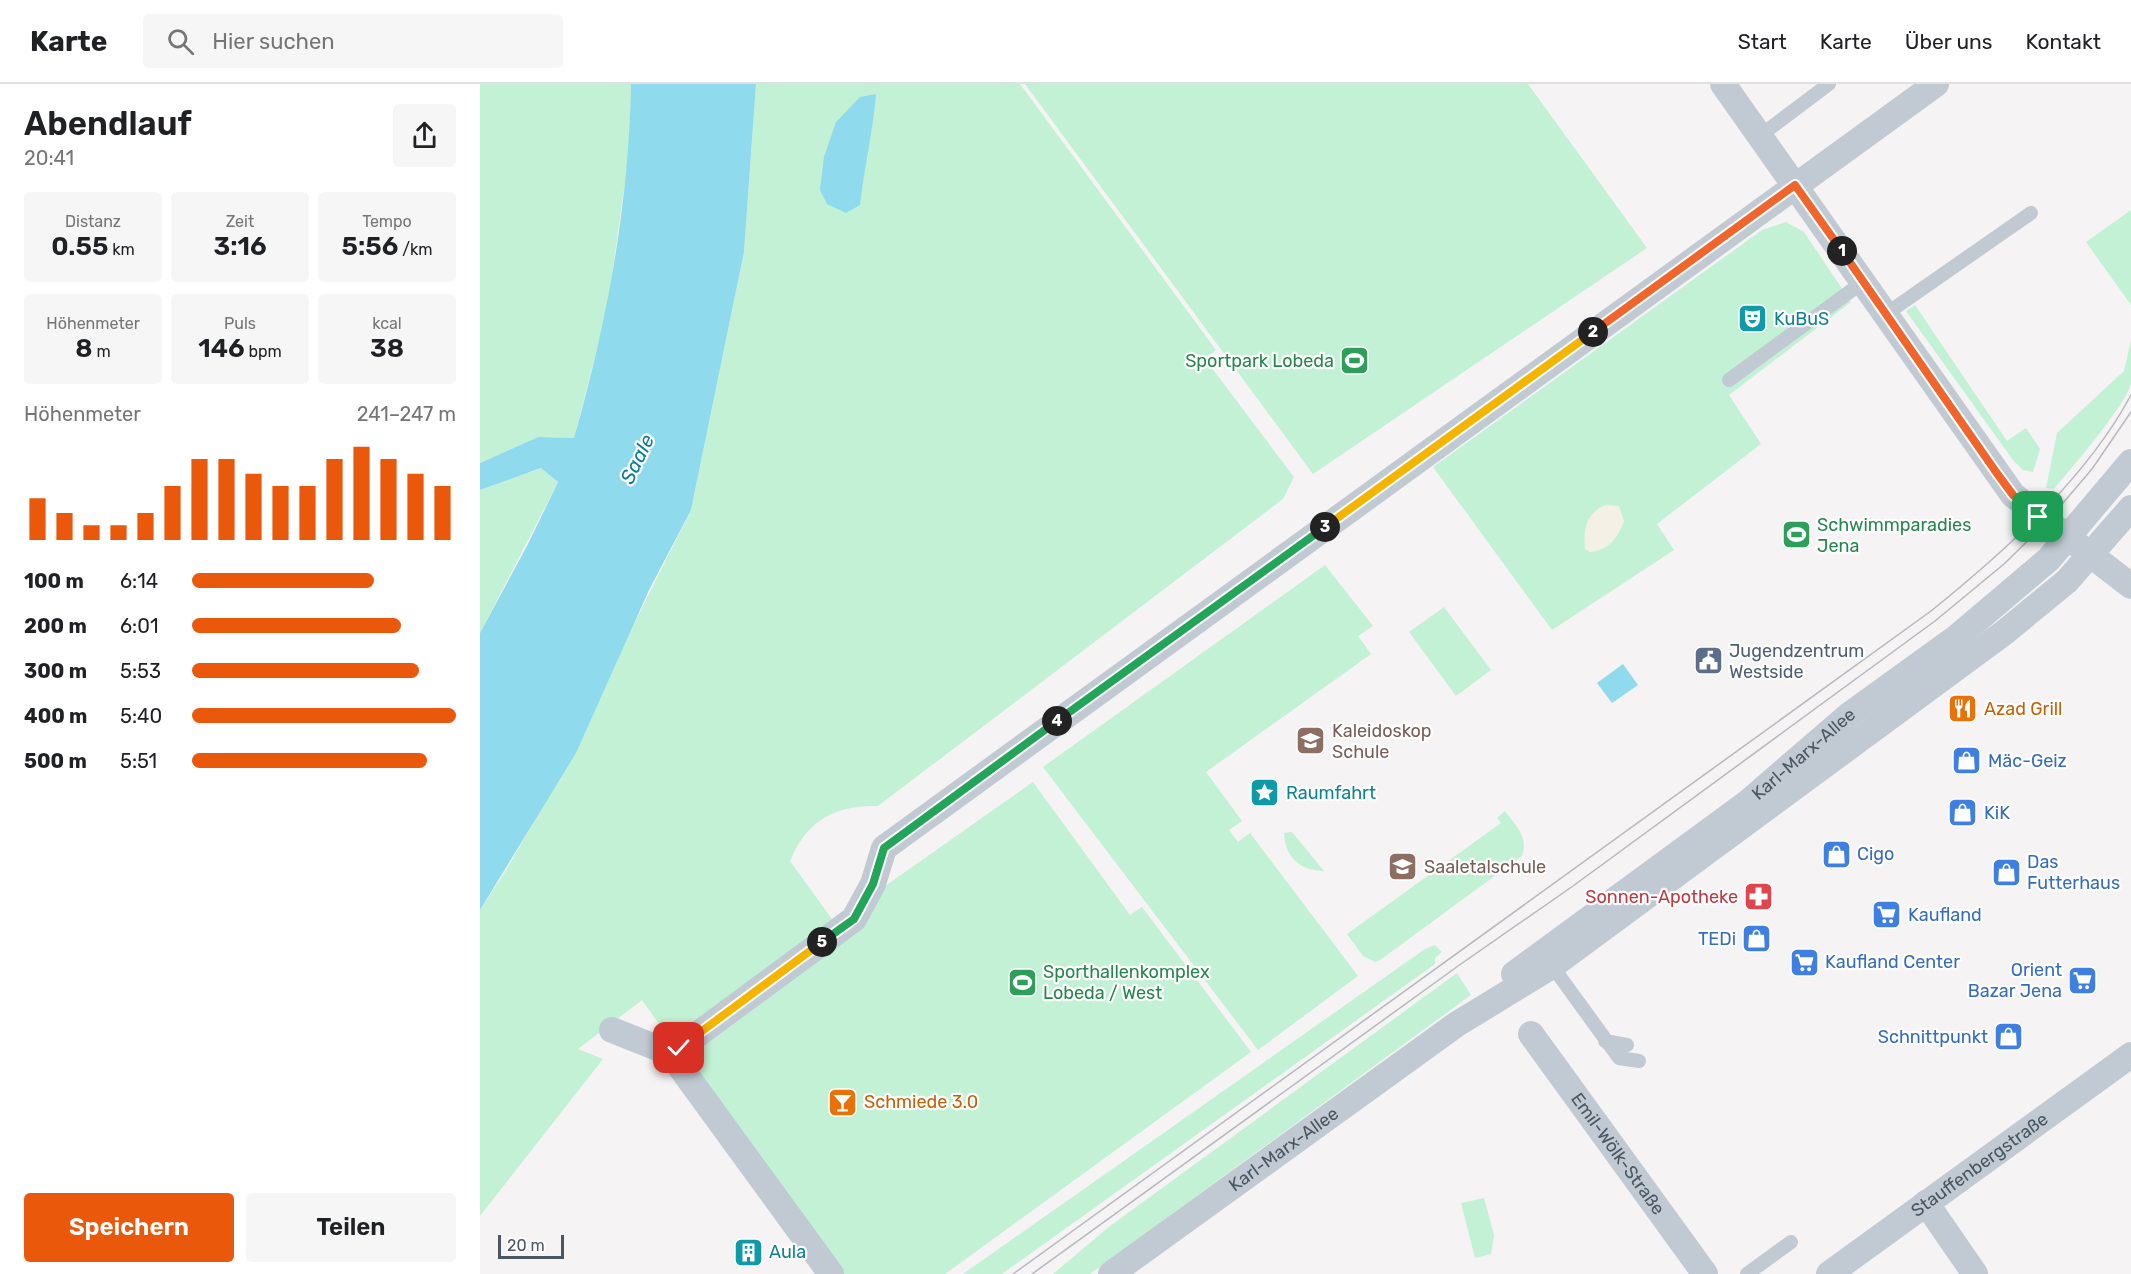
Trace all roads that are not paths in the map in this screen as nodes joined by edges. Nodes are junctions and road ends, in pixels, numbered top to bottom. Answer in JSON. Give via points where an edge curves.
{"nodes":[{"id":1,"x":1723,"y":84,"type":"edge"},
{"id":2,"x":1829,"y":84,"type":"edge"},
{"id":3,"x":1936,"y":84,"type":"edge"},
{"id":4,"x":1769,"y":129,"type":"dead end"},
{"id":5,"x":1795,"y":185,"type":"junction"},
{"id":6,"x":2031,"y":213,"type":"dead end"},
{"id":7,"x":1863,"y":282,"type":"junction"},
{"id":8,"x":1886,"y":314,"type":"junction"},
{"id":9,"x":1729,"y":380,"type":"dead end"},
{"id":10,"x":2131,"y":462,"type":"edge"},
{"id":11,"x":2131,"y":508,"type":"edge"},
{"id":12,"x":2068,"y":538,"type":"junction"},
{"id":13,"x":2091,"y":555,"type":"junction"},
{"id":14,"x":2131,"y":586,"type":"edge"},
{"id":15,"x":1547,"y":958,"type":"junction"},
{"id":16,"x":612,"y":1030,"type":"dead end"},
{"id":17,"x":1531,"y":1034,"type":"dead end"},
{"id":18,"x":1605,"y":1041,"type":"junction"},
{"id":19,"x":1627,"y":1045,"type":"dead end"},
{"id":20,"x":674,"y":1050,"type":"junction"},
{"id":21,"x":2131,"y":1055,"type":"edge"},
{"id":22,"x":1639,"y":1061,"type":"dead end"},
{"id":23,"x":1926,"y":1203,"type":"junction"},
{"id":24,"x":1791,"y":1242,"type":"dead end"},
{"id":25,"x":831,"y":1274,"type":"edge"},
{"id":26,"x":1111,"y":1274,"type":"edge"},
{"id":27,"x":1705,"y":1274,"type":"edge"},
{"id":28,"x":1747,"y":1274,"type":"edge"},
{"id":29,"x":1829,"y":1274,"type":"edge"},
{"id":30,"x":1975,"y":1274,"type":"edge"}],
"edges":[{"from":1,"to":5,"type":"street"},
{"from":2,"to":4,"type":"lane"},
{"from":3,"to":5,"type":"street"},
{"from":5,"to":7,"type":"street"},
{"from":5,"to":20,"type":"street","via":[[884,848],[873,884],[854,919]]},
{"from":6,"to":8,"type":"lane"},
{"from":7,"to":8,"type":"street"},
{"from":7,"to":9,"type":"lane"},
{"from":8,"to":12,"type":"street","via":[[2013,495]]},
{"from":10,"to":12,"type":"street","name":"Karl-Marx-Allee"},
{"from":11,"to":13,"type":"street","name":"Karl-Marx-Allee"},
{"from":12,"to":13,"type":"street"},
{"from":12,"to":15,"type":"street","name":"Karl-Marx-Allee","via":[[2021,584],[1957,637],[1850,715],[1747,803]]},
{"from":13,"to":14,"type":"street"},
{"from":13,"to":15,"type":"street","name":"Karl-Marx-Allee","via":[[2031,613]]},
{"from":15,"to":18,"type":"lane"},
{"from":15,"to":26,"type":"street","name":"Karl-Marx-Allee"},
{"from":16,"to":20,"type":"street"},
{"from":17,"to":27,"type":"street","name":"Emil-Wölk-Straße"},
{"from":18,"to":19,"type":"lane"},
{"from":18,"to":22,"type":"lane","via":[[1619,1058]]},
{"from":20,"to":25,"type":"street"},
{"from":21,"to":23,"type":"street","name":"Stauffenbergstraße"},
{"from":23,"to":29,"type":"street","name":"Stauffenbergstraße"},
{"from":23,"to":30,"type":"street"},
{"from":24,"to":28,"type":"lane"}]}
